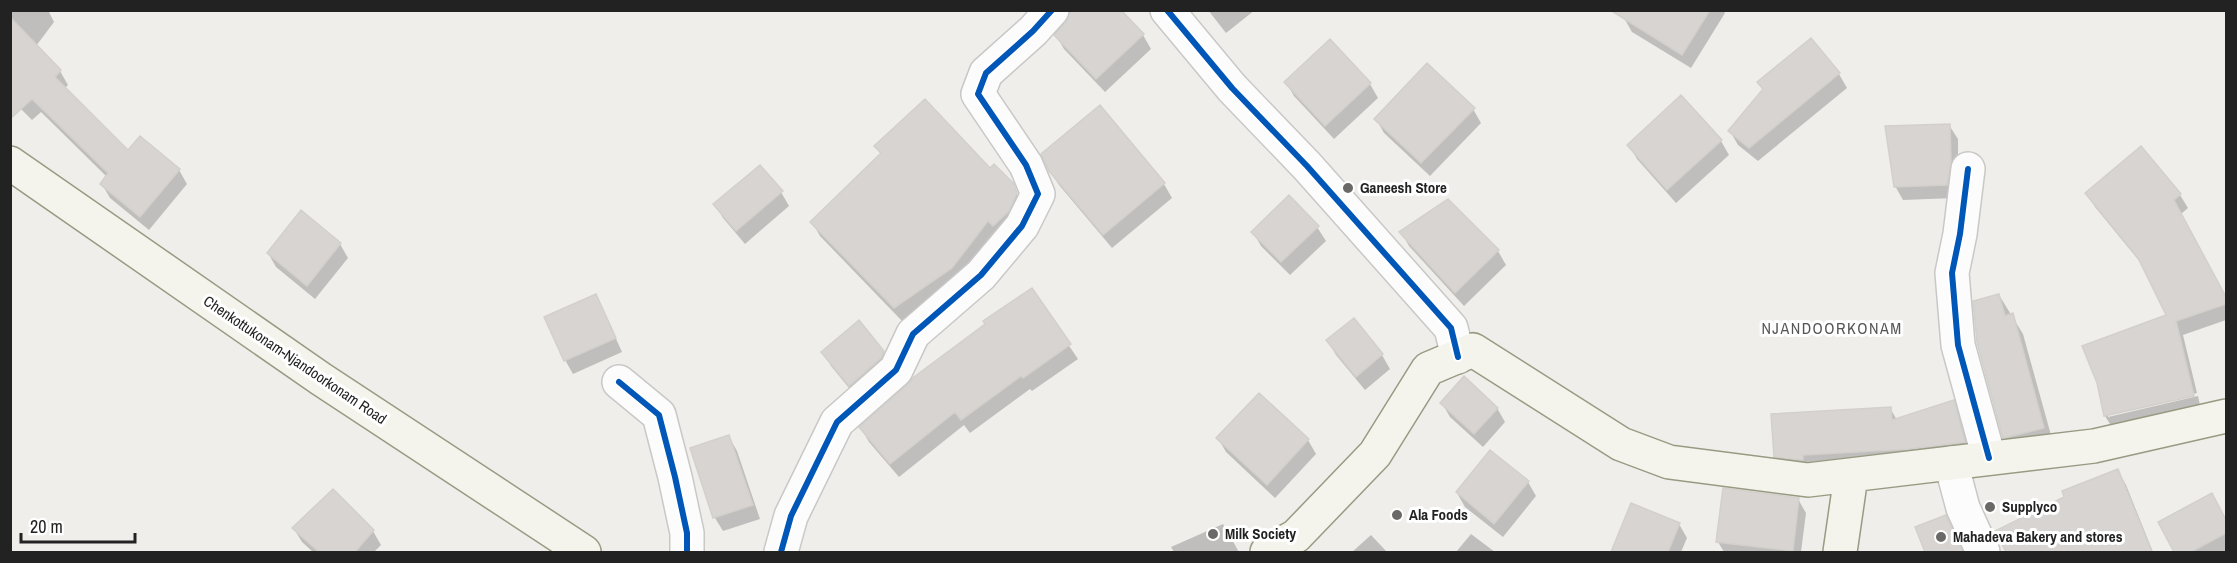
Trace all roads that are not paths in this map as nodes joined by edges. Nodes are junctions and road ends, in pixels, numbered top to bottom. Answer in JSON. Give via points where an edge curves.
{"nodes":[{"id":1,"x":1052,"y":10,"type":"edge"},
{"id":2,"x":1167,"y":10,"type":"edge"},
{"id":3,"x":10,"y":163,"type":"edge"},
{"id":4,"x":1968,"y":169,"type":"dead end"},
{"id":5,"x":1458,"y":357,"type":"junction"},
{"id":6,"x":619,"y":382,"type":"dead end"},
{"id":7,"x":2226,"y":416,"type":"edge"},
{"id":8,"x":1989,"y":458,"type":"junction"},
{"id":9,"x":1951,"y":463,"type":"junction"},
{"id":10,"x":1851,"y":476,"type":"junction"},
{"id":11,"x":584,"y":552,"type":"edge"},
{"id":12,"x":687,"y":552,"type":"edge"},
{"id":13,"x":781,"y":552,"type":"edge"},
{"id":14,"x":1267,"y":552,"type":"edge"},
{"id":15,"x":1840,"y":552,"type":"edge"},
{"id":16,"x":1983,"y":552,"type":"edge"}],
"edges":[{"from":1,"to":13,"type":"street","via":[[986,74],[978,94],[1026,165],[1038,194],[1022,226],[981,275],[913,334],[897,370],[837,422],[790,516]]},
{"from":2,"to":5,"type":"street","via":[[1232,88],[1451,328]]},
{"from":3,"to":11,"type":"main road","name":"Chenkottukonam-Njandoorkonam Road","via":[[321,379]]},
{"from":4,"to":8,"type":"street","via":[[1952,273],[1958,345]]},
{"from":5,"to":10,"type":"main road","via":[[1473,350],[1622,444],[1669,462],[1808,480]]},
{"from":5,"to":14,"type":"main road","via":[[1428,369],[1375,454],[1296,536]]},
{"from":6,"to":12,"type":"street","via":[[659,415],[687,533]]},
{"from":7,"to":8,"type":"main road","via":[[2094,446]]},
{"from":8,"to":9,"type":"main road"},
{"from":9,"to":10,"type":"main road"},
{"from":9,"to":16,"type":"street","via":[[1963,508]]},
{"from":10,"to":15,"type":"main road"}]}
